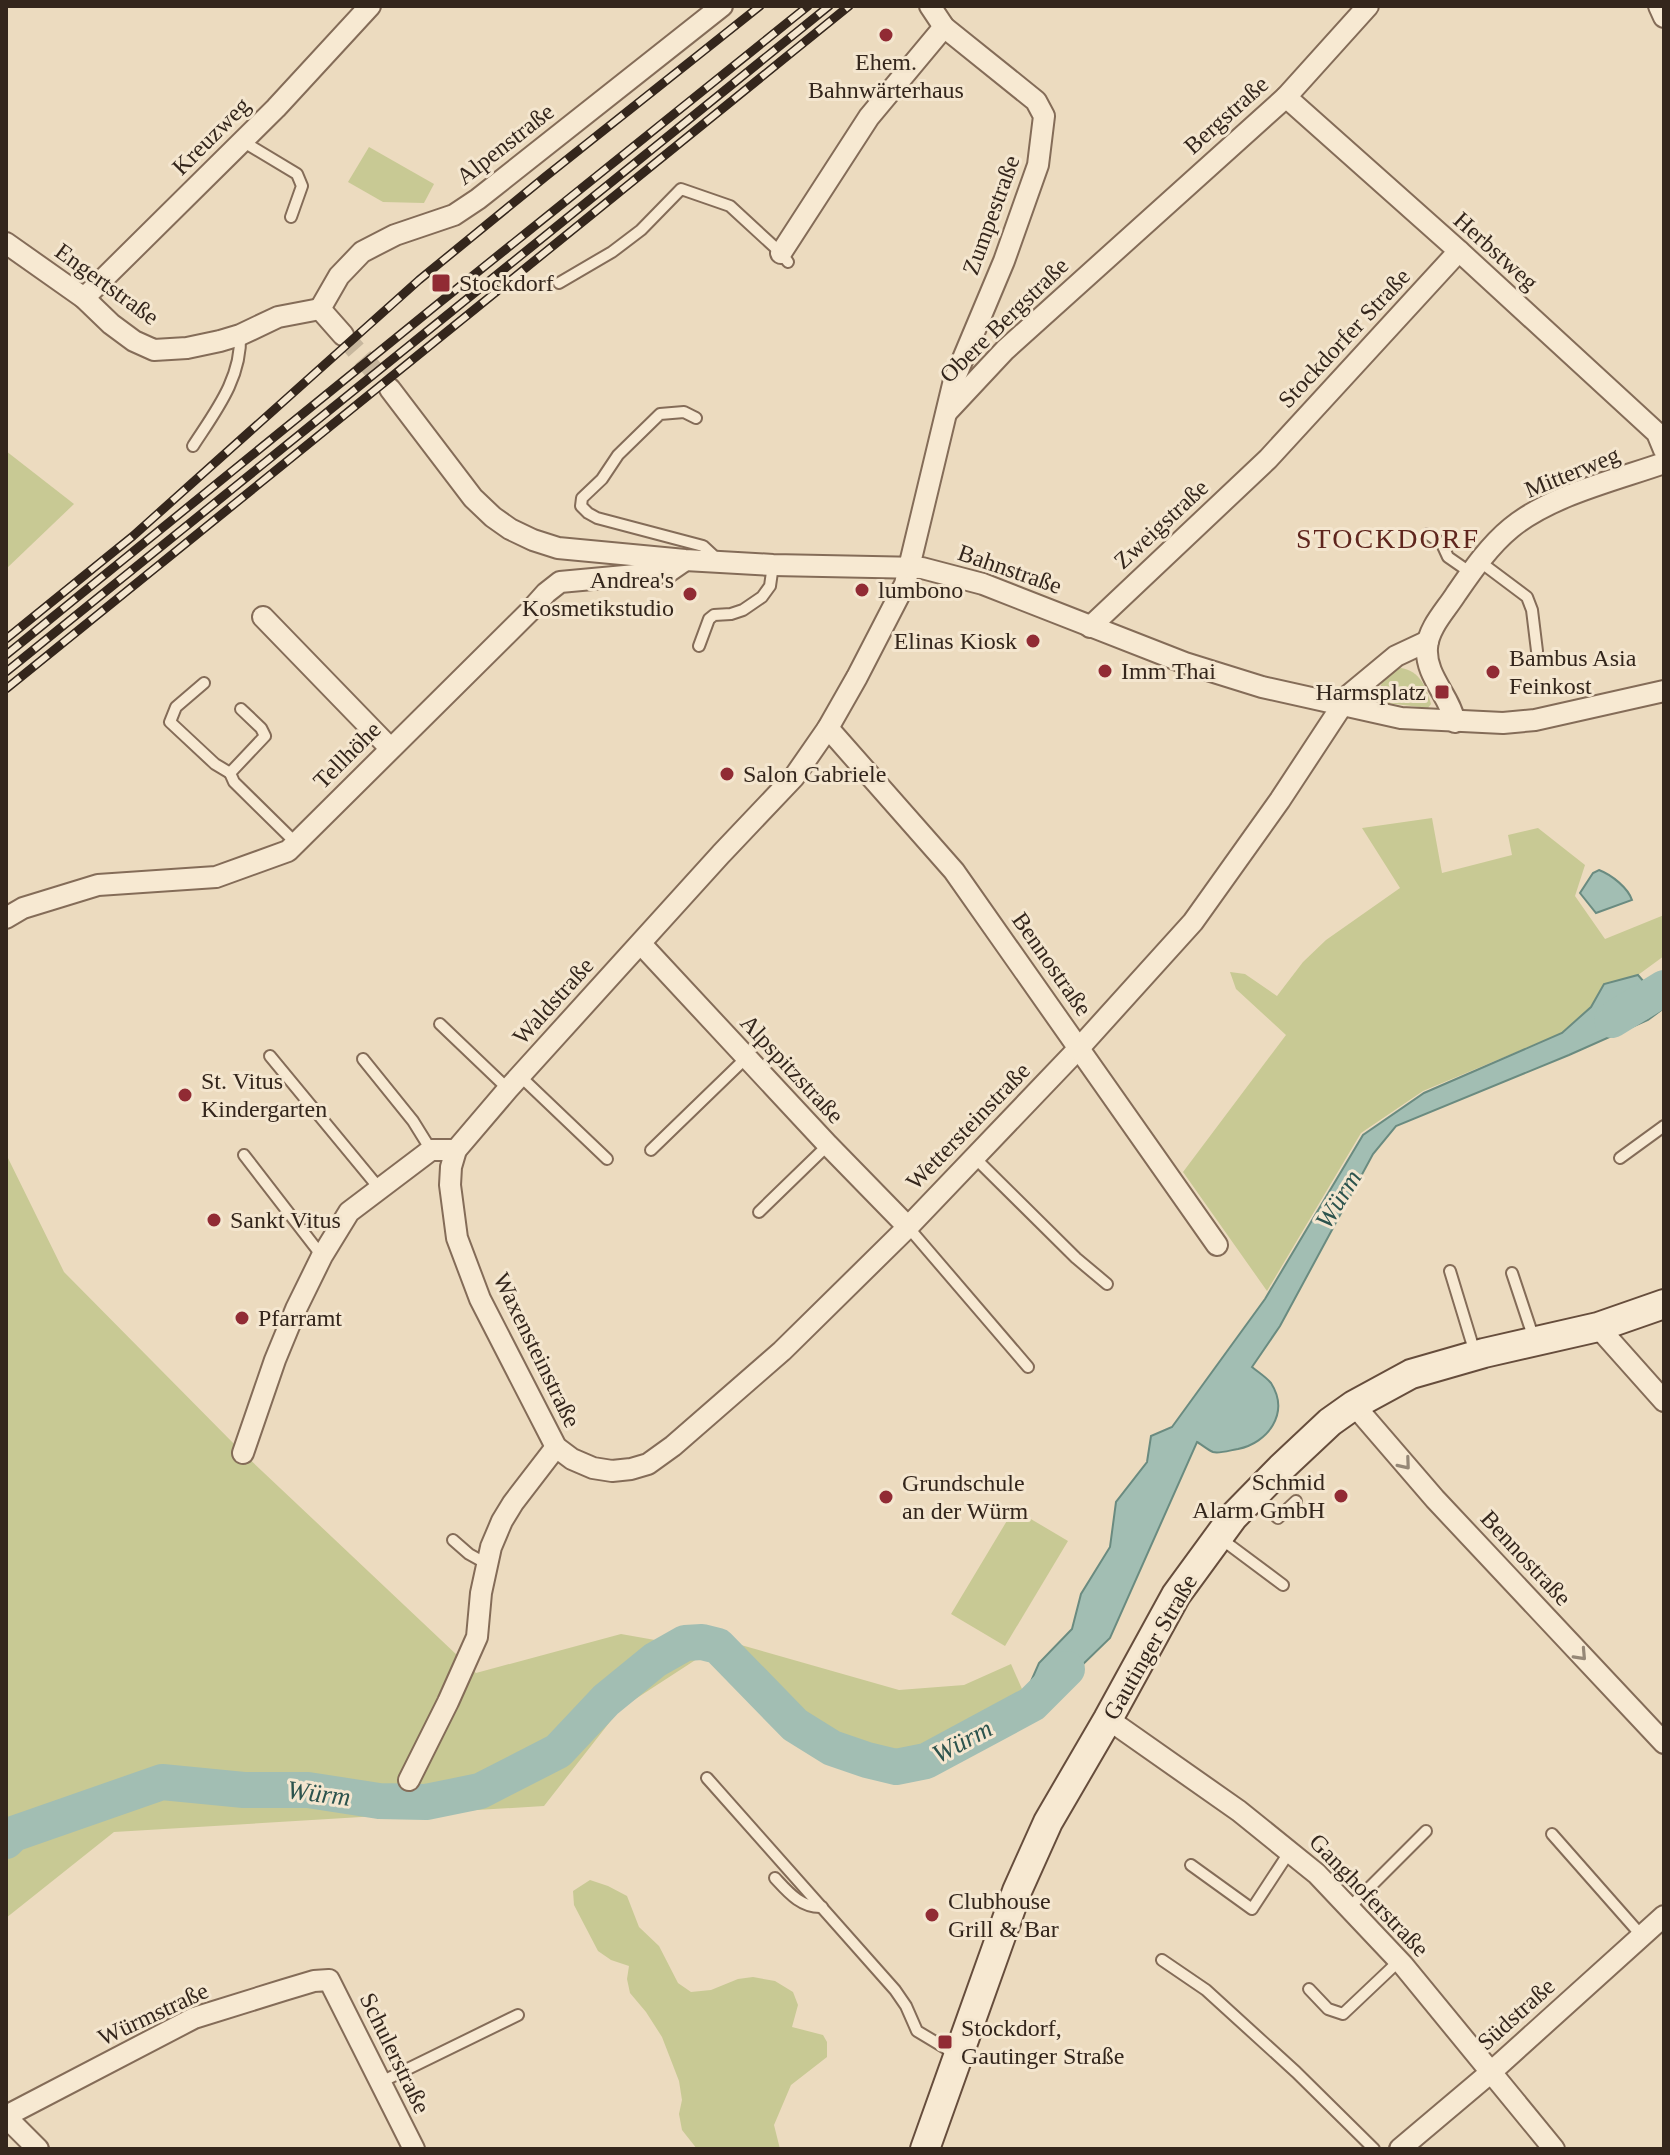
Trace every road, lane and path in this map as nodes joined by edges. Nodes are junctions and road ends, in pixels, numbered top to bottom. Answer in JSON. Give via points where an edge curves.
{"nodes":[{"id":1,"x":370,"y":6,"type":"edge"},
{"id":2,"x":722,"y":6,"type":"edge"},
{"id":3,"x":930,"y":6,"type":"edge"},
{"id":4,"x":1368,"y":6,"type":"edge"},
{"id":5,"x":1659,"y":6,"type":"edge"},
{"id":6,"x":1664,"y":17,"type":"edge"},
{"id":7,"x":944,"y":27,"type":"junction"},
{"id":8,"x":1286,"y":97,"type":"junction"},
{"id":9,"x":242,"y":141,"type":"junction"},
{"id":10,"x":291,"y":217,"type":"dead end"},
{"id":11,"x":6,"y":243,"type":"edge"},
{"id":12,"x":1459,"y":251,"type":"junction"},
{"id":13,"x":1110,"y":254,"type":"joint"},
{"id":14,"x":785,"y":258,"type":"joint"},
{"id":15,"x":559,"y":283,"type":"dead end"},
{"id":16,"x":84,"y":298,"type":"junction"},
{"id":17,"x":320,"y":309,"type":"junction"},
{"id":18,"x":240,"y":335,"type":"junction"},
{"id":19,"x":343,"y":335,"type":"tunnel mouth"},
{"id":20,"x":390,"y":389,"type":"tunnel mouth"},
{"id":21,"x":947,"y":412,"type":"junction"},
{"id":22,"x":696,"y":418,"type":"dead end"},
{"id":23,"x":193,"y":446,"type":"dead end"},
{"id":24,"x":1664,"y":450,"type":"edge"},
{"id":25,"x":1268,"y":459,"type":"joint"},
{"id":26,"x":1664,"y":463,"type":"edge"},
{"id":27,"x":1428,"y":534,"type":"dead end"},
{"id":28,"x":685,"y":560,"type":"junction"},
{"id":29,"x":720,"y":562,"type":"junction"},
{"id":30,"x":773,"y":565,"type":"junction"},
{"id":31,"x":1475,"y":567,"type":"junction"},
{"id":32,"x":908,"y":568,"type":"junction"},
{"id":33,"x":263,"y":617,"type":"dead end"},
{"id":34,"x":1090,"y":627,"type":"junction"},
{"id":35,"x":1428,"y":641,"type":"junction"},
{"id":36,"x":699,"y":646,"type":"dead end"},
{"id":37,"x":1537,"y":651,"type":"dead end"},
{"id":38,"x":204,"y":683,"type":"dead end"},
{"id":39,"x":1664,"y":691,"type":"edge"},
{"id":40,"x":1341,"y":705,"type":"junction"},
{"id":41,"x":241,"y":709,"type":"dead end"},
{"id":42,"x":1455,"y":722,"type":"junction"},
{"id":43,"x":828,"y":728,"type":"junction"},
{"id":44,"x":390,"y":748,"type":"junction"},
{"id":45,"x":230,"y":773,"type":"junction"},
{"id":46,"x":296,"y":843,"type":"junction"},
{"id":47,"x":6,"y":918,"type":"edge"},
{"id":48,"x":641,"y":944,"type":"junction"},
{"id":49,"x":440,"y":1024,"type":"dead end"},
{"id":50,"x":1080,"y":1047,"type":"junction"},
{"id":51,"x":270,"y":1056,"type":"dead end"},
{"id":52,"x":746,"y":1058,"type":"junction"},
{"id":53,"x":363,"y":1059,"type":"dead end"},
{"id":54,"x":514,"y":1082,"type":"junction"},
{"id":55,"x":1664,"y":1126,"type":"edge"},
{"id":56,"x":828,"y":1145,"type":"junction"},
{"id":57,"x":431,"y":1150,"type":"junction"},
{"id":58,"x":456,"y":1150,"type":"junction"},
{"id":59,"x":651,"y":1150,"type":"dead end"},
{"id":60,"x":244,"y":1155,"type":"dead end"},
{"id":61,"x":974,"y":1157,"type":"junction"},
{"id":62,"x":1620,"y":1158,"type":"dead end"},
{"id":63,"x":607,"y":1159,"type":"dead end"},
{"id":64,"x":379,"y":1188,"type":"junction"},
{"id":65,"x":759,"y":1212,"type":"dead end"},
{"id":66,"x":908,"y":1227,"type":"junction"},
{"id":67,"x":1217,"y":1245,"type":"dead end"},
{"id":68,"x":322,"y":1256,"type":"junction"},
{"id":69,"x":1450,"y":1271,"type":"dead end"},
{"id":70,"x":1512,"y":1273,"type":"dead end"},
{"id":71,"x":1107,"y":1284,"type":"dead end"},
{"id":72,"x":1664,"y":1304,"type":"edge"},
{"id":73,"x":1598,"y":1327,"type":"junction"},
{"id":74,"x":1534,"y":1341,"type":"junction"},
{"id":75,"x":1475,"y":1355,"type":"junction"},
{"id":76,"x":1028,"y":1367,"type":"dead end"},
{"id":77,"x":1664,"y":1401,"type":"edge"},
{"id":78,"x":1354,"y":1405,"type":"junction"},
{"id":79,"x":556,"y":1447,"type":"junction"},
{"id":80,"x":243,"y":1453,"type":"dead end"},
{"id":81,"x":1254,"y":1496,"type":"junction"},
{"id":82,"x":1296,"y":1501,"type":"dead end"},
{"id":83,"x":1219,"y":1537,"type":"junction"},
{"id":84,"x":453,"y":1540,"type":"dead end"},
{"id":85,"x":487,"y":1564,"type":"junction"},
{"id":86,"x":1283,"y":1585,"type":"dead end"},
{"id":87,"x":1108,"y":1719,"type":"junction"},
{"id":88,"x":1664,"y":1743,"type":"edge"},
{"id":89,"x":707,"y":1778,"type":"dead end"},
{"id":90,"x":409,"y":1780,"type":"dead end"},
{"id":91,"x":1426,"y":1831,"type":"dead end"},
{"id":92,"x":1552,"y":1834,"type":"dead end"},
{"id":93,"x":1290,"y":1851,"type":"junction"},
{"id":94,"x":1191,"y":1865,"type":"dead end"},
{"id":95,"x":775,"y":1878,"type":"dead end"},
{"id":96,"x":822,"y":1907,"type":"junction"},
{"id":97,"x":1349,"y":1908,"type":"junction"},
{"id":98,"x":1664,"y":1916,"type":"edge"},
{"id":99,"x":1641,"y":1935,"type":"junction"},
{"id":100,"x":1162,"y":1960,"type":"dead end"},
{"id":101,"x":1399,"y":1961,"type":"junction"},
{"id":102,"x":329,"y":1980,"type":"joint"},
{"id":103,"x":1309,"y":1989,"type":"dead end"},
{"id":104,"x":518,"y":2015,"type":"dead end"},
{"id":105,"x":959,"y":2056,"type":"junction"},
{"id":106,"x":1490,"y":2073,"type":"junction"},
{"id":107,"x":379,"y":2083,"type":"junction"},
{"id":108,"x":6,"y":2117,"type":"edge"},
{"id":109,"x":928,"y":2148,"type":"edge"},
{"id":110,"x":38,"y":2149,"type":"edge"},
{"id":111,"x":414,"y":2149,"type":"edge"},
{"id":112,"x":1374,"y":2149,"type":"edge"},
{"id":113,"x":1400,"y":2149,"type":"edge"},
{"id":114,"x":1554,"y":2149,"type":"edge"}],
"edges":[{"from":1,"to":9,"type":"street","name":"Kreuzweg"},
{"from":2,"to":17,"type":"street","name":"Alpenstraße","via":[[478,199],[454,215],[362,252],[339,276]]},
{"from":3,"to":7,"type":"street","name":"Zumpestraße"},
{"from":4,"to":8,"type":"street","name":"Bergstraße"},
{"from":5,"to":6,"type":"street"},
{"from":7,"to":14,"type":"street","via":[[869,117]]},
{"from":7,"to":21,"type":"street","name":"Zumpestraße","via":[[1036,101],[1044,116],[1038,165],[954,380]]},
{"from":8,"to":12,"type":"street","name":"Herbstweg"},
{"from":8,"to":13,"type":"street","name":"Bergstraße"},
{"from":9,"to":10,"type":"lane","via":[[297,174],[302,186]]},
{"from":9,"to":16,"type":"street","name":"Kreuzweg"},
{"from":11,"to":16,"type":"street","name":"Engertstraße"},
{"from":12,"to":24,"type":"street","name":"Herbstweg","via":[[1657,433]]},
{"from":12,"to":25,"type":"street","name":"Stockdorfer Straße"},
{"from":13,"to":21,"type":"street","name":"Obere Bergstraße","via":[[1005,350]]},
{"from":14,"to":15,"type":"lane","via":[[730,206],[681,189],[641,230]]},
{"from":16,"to":18,"type":"street","name":"Engertstraße","via":[[111,324],[154,350]]},
{"from":17,"to":18,"type":"street","name":"Engertstraße","via":[[278,317]]},
{"from":17,"to":19,"type":"street"},
{"from":18,"to":23,"type":"lane","via":[[227,395]]},
{"from":20,"to":28,"type":"street","name":"Bahnstraße","via":[[473,498],[510,529],[558,548]]},
{"from":21,"to":32,"type":"street","name":"Obere Bergstraße"},
{"from":22,"to":29,"type":"lane","via":[[684,412],[660,414],[618,455],[581,506],[597,518],[703,546]]},
{"from":25,"to":34,"type":"street","name":"Zweigstraße"},
{"from":26,"to":31,"type":"street","name":"Mitterweg","via":[[1551,503],[1511,528]]},
{"from":27,"to":31,"type":"lane","via":[[1442,544],[1448,557]]},
{"from":28,"to":29,"type":"street","name":"Bahnstraße"},
{"from":28,"to":44,"type":"street","name":"Tellhöhe","via":[[668,572],[560,582]]},
{"from":29,"to":30,"type":"street","name":"Bahnstraße"},
{"from":30,"to":32,"type":"street","name":"Bahnstraße"},
{"from":30,"to":36,"type":"lane","via":[[762,597],[743,610],[714,615]]},
{"from":31,"to":35,"type":"street","name":"Mitterweg"},
{"from":31,"to":37,"type":"lane","via":[[1527,597]]},
{"from":32,"to":34,"type":"street","name":"Bahnstraße","via":[[983,584]]},
{"from":32,"to":43,"type":"street","name":"Waldstraße","via":[[894,607]]},
{"from":33,"to":44,"type":"street"},
{"from":34,"to":40,"type":"street","name":"Bahnstraße","via":[[1249,683]]},
{"from":35,"to":40,"type":"street","via":[[1396,656]]},
{"from":35,"to":42,"type":"street","via":[[1435,681]]},
{"from":38,"to":45,"type":"lane","via":[[176,707],[170,722]]},
{"from":39,"to":42,"type":"street","name":"Bahnstraße","via":[[1535,720]]},
{"from":40,"to":42,"type":"street","name":"Bahnstraße","via":[[1401,718]]},
{"from":40,"to":50,"type":"street","name":"Wettersteinstraße","via":[[1193,922]]},
{"from":41,"to":45,"type":"lane","via":[[265,736]]},
{"from":43,"to":48,"type":"street","name":"Waldstraße","via":[[794,777]]},
{"from":43,"to":50,"type":"street","name":"Bennostraße","via":[[954,871]]},
{"from":44,"to":46,"type":"street","name":"Tellhöhe"},
{"from":45,"to":46,"type":"lane"},
{"from":46,"to":47,"type":"street","name":"Tellhöhe","via":[[288,851],[216,877],[98,885]]},
{"from":48,"to":52,"type":"street","name":"Alpspitzstraße"},
{"from":48,"to":54,"type":"street","name":"Waldstraße"},
{"from":49,"to":54,"type":"lane"},
{"from":50,"to":61,"type":"street","name":"Wettersteinstraße"},
{"from":50,"to":67,"type":"street","name":"Bennostraße"},
{"from":51,"to":64,"type":"lane"},
{"from":52,"to":56,"type":"street","name":"Alpspitzstraße"},
{"from":52,"to":59,"type":"lane"},
{"from":53,"to":57,"type":"lane"},
{"from":54,"to":58,"type":"street","name":"Waldstraße"},
{"from":54,"to":63,"type":"lane"},
{"from":55,"to":62,"type":"lane"},
{"from":56,"to":65,"type":"lane"},
{"from":56,"to":66,"type":"street","name":"Alpspitzstraße"},
{"from":57,"to":58,"type":"street"},
{"from":57,"to":64,"type":"street"},
{"from":58,"to":79,"type":"street","name":"Waxensteinstraße","via":[[450,1185],[457,1238],[480,1299]]},
{"from":60,"to":68,"type":"lane"},
{"from":61,"to":66,"type":"street","name":"Wettersteinstraße"},
{"from":61,"to":71,"type":"lane"},
{"from":64,"to":68,"type":"street","via":[[349,1212]]},
{"from":66,"to":76,"type":"lane"},
{"from":66,"to":79,"type":"street","name":"Wettersteinstraße","via":[[782,1351],[648,1464],[612,1471],[593,1468]]},
{"from":68,"to":80,"type":"street","via":[[275,1360]]},
{"from":69,"to":75,"type":"lane"},
{"from":70,"to":74,"type":"lane"},
{"from":72,"to":73,"type":"main road","name":"Gautinger Straße"},
{"from":73,"to":74,"type":"main road","name":"Gautinger Straße"},
{"from":73,"to":77,"type":"street"},
{"from":74,"to":75,"type":"main road","name":"Gautinger Straße"},
{"from":75,"to":78,"type":"main road","name":"Gautinger Straße","via":[[1411,1374]]},
{"from":78,"to":81,"type":"main road","name":"Gautinger Straße"},
{"from":78,"to":88,"type":"street","name":"Bennostraße","one_way":true},
{"from":79,"to":85,"type":"street","name":"Waxensteinstraße","via":[[507,1512]]},
{"from":81,"to":82,"type":"lane","via":[[1278,1518]]},
{"from":81,"to":83,"type":"main road","name":"Gautinger Straße"},
{"from":83,"to":86,"type":"lane"},
{"from":83,"to":87,"type":"main road","name":"Gautinger Straße","via":[[1176,1595]]},
{"from":84,"to":85,"type":"lane"},
{"from":85,"to":90,"type":"street","name":"Waxensteinstraße","via":[[477,1637]]},
{"from":87,"to":93,"type":"street","name":"Ganghoferstraße"},
{"from":87,"to":105,"type":"main road","name":"Gautinger Straße","via":[[1048,1822],[1023,1877]]},
{"from":89,"to":96,"type":"lane"},
{"from":91,"to":97,"type":"lane"},
{"from":92,"to":99,"type":"lane"},
{"from":93,"to":94,"type":"lane","via":[[1252,1909]]},
{"from":93,"to":97,"type":"street","name":"Ganghoferstraße"},
{"from":95,"to":96,"type":"lane","via":[[801,1902]]},
{"from":96,"to":105,"type":"lane","via":[[895,1990],[917,2031]]},
{"from":97,"to":101,"type":"street","name":"Ganghoferstraße"},
{"from":98,"to":99,"type":"street","name":"Südstraße"},
{"from":99,"to":106,"type":"street","name":"Südstraße"},
{"from":100,"to":112,"type":"lane","via":[[1206,1990]]},
{"from":101,"to":103,"type":"lane","via":[[1343,2014],[1328,2009]]},
{"from":101,"to":106,"type":"street","name":"Ganghoferstraße"},
{"from":102,"to":107,"type":"street","name":"Schulerstraße"},
{"from":102,"to":108,"type":"street","name":"Würmstraße","via":[[194,2018]]},
{"from":104,"to":107,"type":"lane"},
{"from":105,"to":109,"type":"main road","name":"Gautinger Straße"},
{"from":106,"to":113,"type":"street","name":"Südstraße"},
{"from":106,"to":114,"type":"street","name":"Ganghoferstraße"},
{"from":107,"to":111,"type":"street","name":"Schulerstraße"},
{"from":108,"to":110,"type":"street"}]}
